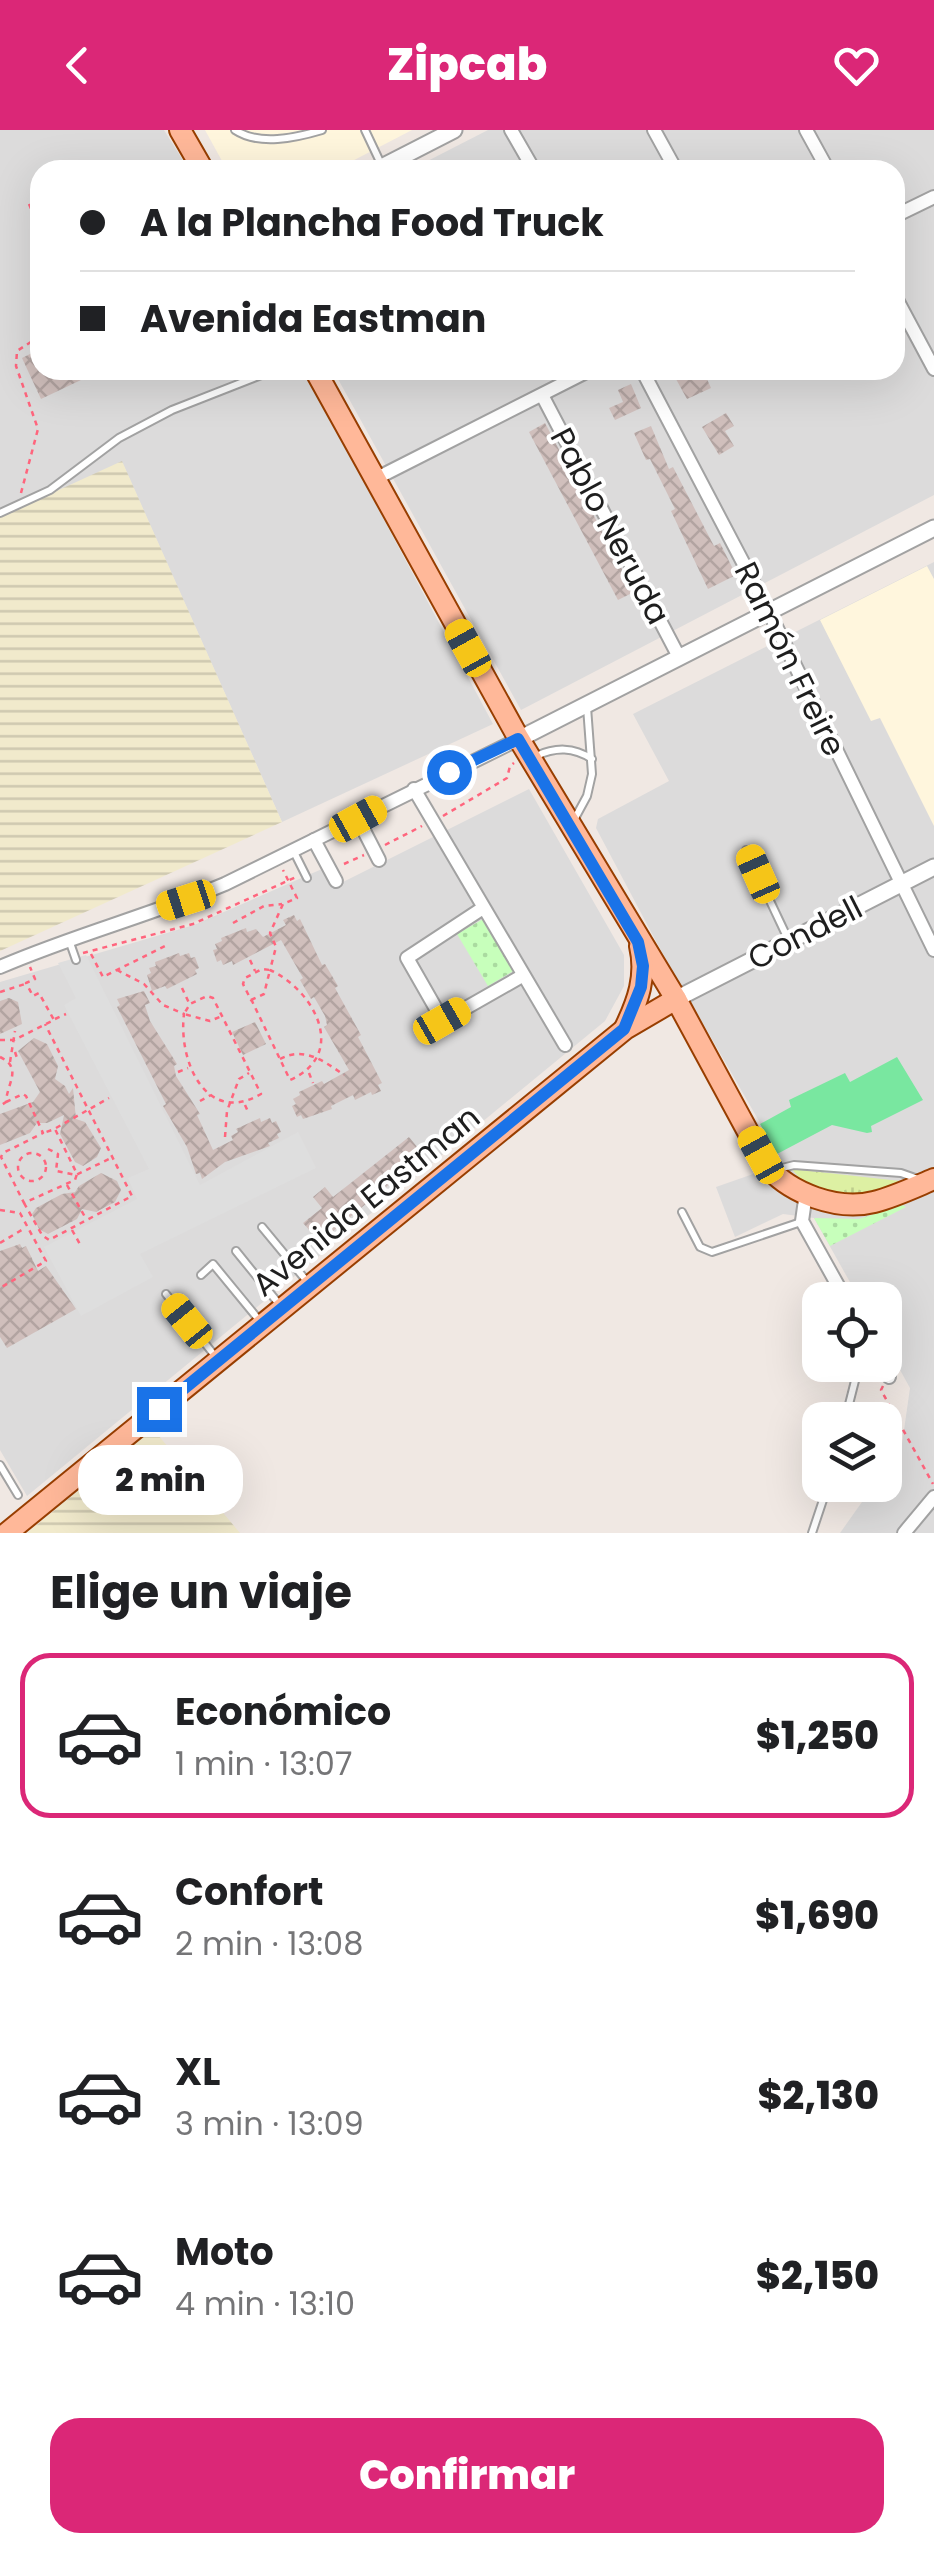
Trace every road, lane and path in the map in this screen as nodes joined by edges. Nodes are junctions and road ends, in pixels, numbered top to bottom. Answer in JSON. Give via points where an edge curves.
{"nodes":[{"id":1,"x":180,"y":130,"type":"edge"},
{"id":2,"x":235,"y":130,"type":"edge"},
{"id":3,"x":322,"y":130,"type":"edge"},
{"id":4,"x":364,"y":130,"type":"edge"},
{"id":5,"x":454,"y":130,"type":"edge"},
{"id":6,"x":511,"y":130,"type":"edge"},
{"id":7,"x":654,"y":130,"type":"edge"},
{"id":8,"x":806,"y":130,"type":"edge"},
{"id":9,"x":197,"y":160,"type":"edge"},
{"id":10,"x":377,"y":160,"type":"edge"},
{"id":11,"x":396,"y":160,"type":"edge"},
{"id":12,"x":528,"y":160,"type":"edge"},
{"id":13,"x":670,"y":160,"type":"edge"},
{"id":14,"x":822,"y":160,"type":"edge"},
{"id":15,"x":934,"y":196,"type":"edge"},
{"id":16,"x":905,"y":211,"type":"edge"},
{"id":17,"x":905,"y":315,"type":"edge"},
{"id":18,"x":30,"y":343,"type":"edge"},
{"id":19,"x":934,"y":369,"type":"edge"},
{"id":20,"x":248,"y":380,"type":"edge"},
{"id":21,"x":321,"y":380,"type":"edge"},
{"id":22,"x":570,"y":380,"type":"edge"},
{"id":23,"x":647,"y":380,"type":"edge"},
{"id":24,"x":542,"y":394,"type":"junction"},
{"id":25,"x":375,"y":478,"type":"junction"},
{"id":26,"x":14,"y":507,"type":"junction"},
{"id":27,"x":0,"y":514,"type":"edge"},
{"id":28,"x":934,"y":528,"type":"edge"},
{"id":29,"x":769,"y":612,"type":"junction"},
{"id":30,"x":679,"y":658,"type":"junction"},
{"id":31,"x":588,"y":704,"type":"junction"},
{"id":32,"x":518,"y":739,"type":"junction"},
{"id":33,"x":530,"y":759,"type":"junction"},
{"id":34,"x":592,"y":759,"type":"junction"},
{"id":35,"x":414,"y":789,"type":"junction"},
{"id":36,"x":358,"y":819,"type":"junction"},
{"id":37,"x":571,"y":825,"type":"junction"},
{"id":38,"x":314,"y":840,"type":"junction"},
{"id":39,"x":746,"y":850,"type":"dead end"},
{"id":40,"x":294,"y":851,"type":"junction"},
{"id":41,"x":278,"y":858,"type":"junction"},
{"id":42,"x":379,"y":860,"type":"dead end"},
{"id":43,"x":934,"y":868,"type":"edge"},
{"id":44,"x":306,"y":875,"type":"joint"},
{"id":45,"x":288,"y":881,"type":"junction"},
{"id":46,"x":336,"y":881,"type":"dead end"},
{"id":47,"x":901,"y":884,"type":"junction"},
{"id":48,"x":284,"y":904,"type":"junction"},
{"id":49,"x":483,"y":908,"type":"junction"},
{"id":50,"x":233,"y":923,"type":"dead end"},
{"id":51,"x":634,"y":930,"type":"junction"},
{"id":52,"x":68,"y":939,"type":"junction"},
{"id":53,"x":789,"y":942,"type":"junction"},
{"id":54,"x":165,"y":946,"type":"dead end"},
{"id":55,"x":934,"y":950,"type":"edge"},
{"id":56,"x":89,"y":952,"type":"junction"},
{"id":57,"x":75,"y":958,"type":"joint"},
{"id":58,"x":32,"y":960,"type":"junction"},
{"id":59,"x":250,"y":960,"type":"dead end"},
{"id":60,"x":0,"y":968,"type":"edge"},
{"id":61,"x":117,"y":970,"type":"junction"},
{"id":62,"x":270,"y":970,"type":"junction"},
{"id":63,"x":256,"y":972,"type":"junction"},
{"id":64,"x":522,"y":976,"type":"junction"},
{"id":65,"x":26,"y":983,"type":"junction"},
{"id":66,"x":182,"y":988,"type":"dead end"},
{"id":67,"x":0,"y":992,"type":"edge"},
{"id":68,"x":251,"y":1000,"type":"junction"},
{"id":69,"x":676,"y":1000,"type":"junction"},
{"id":70,"x":190,"y":1004,"type":"junction"},
{"id":71,"x":66,"y":1014,"type":"dead end"},
{"id":72,"x":184,"y":1014,"type":"junction"},
{"id":73,"x":222,"y":1016,"type":"junction"},
{"id":74,"x":54,"y":1020,"type":"junction"},
{"id":75,"x":45,"y":1024,"type":"junction"},
{"id":76,"x":624,"y":1029,"type":"junction"},
{"id":77,"x":15,"y":1032,"type":"dead end"},
{"id":78,"x":329,"y":1038,"type":"dead end"},
{"id":79,"x":0,"y":1040,"type":"edge"},
{"id":80,"x":14,"y":1040,"type":"junction"},
{"id":81,"x":320,"y":1041,"type":"junction"},
{"id":82,"x":565,"y":1045,"type":"dead end"},
{"id":83,"x":14,"y":1051,"type":"junction"},
{"id":84,"x":318,"y":1056,"type":"junction"},
{"id":85,"x":0,"y":1057,"type":"edge"},
{"id":86,"x":280,"y":1059,"type":"junction"},
{"id":87,"x":18,"y":1061,"type":"dead end"},
{"id":88,"x":10,"y":1062,"type":"junction"},
{"id":89,"x":190,"y":1067,"type":"junction"},
{"id":90,"x":178,"y":1072,"type":"dead end"},
{"id":91,"x":250,"y":1072,"type":"junction"},
{"id":92,"x":308,"y":1072,"type":"junction"},
{"id":93,"x":344,"y":1075,"type":"dead end"},
{"id":94,"x":313,"y":1083,"type":"dead end"},
{"id":95,"x":212,"y":1094,"type":"junction"},
{"id":96,"x":109,"y":1098,"type":"dead end"},
{"id":97,"x":200,"y":1101,"type":"dead end"},
{"id":98,"x":6,"y":1102,"type":"junction"},
{"id":99,"x":229,"y":1104,"type":"junction"},
{"id":100,"x":244,"y":1104,"type":"junction"},
{"id":101,"x":0,"y":1106,"type":"edge"},
{"id":102,"x":87,"y":1110,"type":"junction"},
{"id":103,"x":249,"y":1114,"type":"dead end"},
{"id":104,"x":55,"y":1129,"type":"junction"},
{"id":105,"x":42,"y":1133,"type":"junction"},
{"id":106,"x":225,"y":1137,"type":"dead end"},
{"id":107,"x":48,"y":1149,"type":"dead end"},
{"id":108,"x":64,"y":1151,"type":"junction"},
{"id":109,"x":58,"y":1154,"type":"junction"},
{"id":110,"x":1,"y":1156,"type":"edge"},
{"id":111,"x":112,"y":1157,"type":"junction"},
{"id":112,"x":45,"y":1161,"type":"junction"},
{"id":113,"x":773,"y":1173,"type":"junction"},
{"id":114,"x":76,"y":1176,"type":"junction"},
{"id":115,"x":931,"y":1180,"type":"edge"},
{"id":116,"x":67,"y":1183,"type":"junction"},
{"id":117,"x":806,"y":1193,"type":"junction"},
{"id":118,"x":24,"y":1203,"type":"junction"},
{"id":119,"x":0,"y":1208,"type":"edge"},
{"id":120,"x":682,"y":1212,"type":"dead end"},
{"id":121,"x":86,"y":1220,"type":"junction"},
{"id":122,"x":802,"y":1221,"type":"junction"},
{"id":123,"x":27,"y":1226,"type":"junction"},
{"id":124,"x":262,"y":1226,"type":"dead end"},
{"id":125,"x":71,"y":1228,"type":"junction"},
{"id":126,"x":0,"y":1242,"type":"edge"},
{"id":127,"x":82,"y":1246,"type":"dead end"},
{"id":128,"x":236,"y":1251,"type":"dead end"},
{"id":129,"x":200,"y":1275,"type":"dead end"},
{"id":130,"x":836,"y":1282,"type":"edge"},
{"id":131,"x":310,"y":1286,"type":"junction"},
{"id":132,"x":0,"y":1288,"type":"edge"},
{"id":133,"x":166,"y":1294,"type":"dead end"},
{"id":134,"x":282,"y":1308,"type":"junction"},
{"id":135,"x":263,"y":1324,"type":"junction"},
{"id":136,"x":219,"y":1360,"type":"junction"},
{"id":137,"x":883,"y":1382,"type":"edge"},
{"id":138,"x":0,"y":1464,"type":"edge"},
{"id":139,"x":934,"y":1485,"type":"edge"},
{"id":140,"x":18,"y":1495,"type":"dead end"},
{"id":141,"x":934,"y":1496,"type":"edge"},
{"id":142,"x":822,"y":1502,"type":"edge"},
{"id":143,"x":7,"y":1533,"type":"edge"},
{"id":144,"x":812,"y":1533,"type":"edge"},
{"id":145,"x":904,"y":1533,"type":"edge"}],
"edges":[{"from":1,"to":9,"type":"main road"},
{"from":2,"to":3,"type":"lane","via":[[278,139]]},
{"from":4,"to":10,"type":"lane"},
{"from":5,"to":11,"type":"street"},
{"from":6,"to":12,"type":"street"},
{"from":7,"to":13,"type":"street"},
{"from":8,"to":14,"type":"street"},
{"from":15,"to":16,"type":"street"},
{"from":17,"to":19,"type":"street"},
{"from":18,"to":26,"type":"path","via":[[17,351],[16,366],[38,429]]},
{"from":20,"to":26,"type":"lane","via":[[119,438],[50,490]]},
{"from":21,"to":25,"type":"main road"},
{"from":22,"to":24,"type":"street"},
{"from":23,"to":29,"type":"street","name":"Ramón Freire"},
{"from":24,"to":25,"type":"street"},
{"from":24,"to":30,"type":"street","name":"Pablo Neruda"},
{"from":25,"to":32,"type":"main road"},
{"from":26,"to":27,"type":"lane"},
{"from":28,"to":29,"type":"street"},
{"from":29,"to":30,"type":"street"},
{"from":29,"to":47,"type":"street","name":"Ramón Freire"},
{"from":30,"to":31,"type":"street"},
{"from":31,"to":32,"type":"street"},
{"from":31,"to":34,"type":"lane"},
{"from":32,"to":33,"type":"main road"},
{"from":32,"to":35,"type":"street"},
{"from":33,"to":34,"type":"lane","via":[[559,749]]},
{"from":33,"to":37,"type":"main road"},
{"from":34,"to":37,"type":"lane","via":[[587,796]]},
{"from":35,"to":36,"type":"street"},
{"from":35,"to":49,"type":"street"},
{"from":36,"to":38,"type":"street"},
{"from":36,"to":42,"type":"street"},
{"from":37,"to":51,"type":"main road"},
{"from":38,"to":40,"type":"street"},
{"from":38,"to":46,"type":"street"},
{"from":39,"to":53,"type":"lane"},
{"from":40,"to":41,"type":"street"},
{"from":40,"to":44,"type":"lane"},
{"from":41,"to":45,"type":"path"},
{"from":41,"to":52,"type":"street","via":[[186,900]]},
{"from":43,"to":47,"type":"street","name":"Condell"},
{"from":44,"to":45,"type":"path"},
{"from":45,"to":48,"type":"path","via":[[297,898]]},
{"from":45,"to":56,"type":"path","via":[[194,924]]},
{"from":47,"to":53,"type":"street","name":"Condell"},
{"from":47,"to":55,"type":"street","name":"Ramón Freire"},
{"from":48,"to":50,"type":"path","via":[[264,906]]},
{"from":48,"to":62,"type":"path","via":[[270,933],[278,945]]},
{"from":49,"to":64,"type":"street"},
{"from":49,"to":64,"type":"street","via":[[407,958],[442,1021]]},
{"from":51,"to":69,"type":"main road"},
{"from":51,"to":76,"type":"main road","via":[[642,978]]},
{"from":52,"to":57,"type":"lane"},
{"from":52,"to":58,"type":"street"},
{"from":53,"to":69,"type":"street","name":"Condell"},
{"from":54,"to":61,"type":"path"},
{"from":56,"to":57,"type":"path"},
{"from":56,"to":61,"type":"path","via":[[103,977]]},
{"from":58,"to":60,"type":"street"},
{"from":58,"to":65,"type":"path","via":[[35,979]]},
{"from":59,"to":63,"type":"path"},
{"from":61,"to":72,"type":"path"},
{"from":62,"to":63,"type":"path"},
{"from":62,"to":68,"type":"path","via":[[264,994]]},
{"from":62,"to":81,"type":"path","via":[[303,990]]},
{"from":63,"to":68,"type":"path","via":[[243,980]]},
{"from":64,"to":82,"type":"street"},
{"from":65,"to":67,"type":"path"},
{"from":65,"to":74,"type":"path","via":[[33,996],[40,993]]},
{"from":66,"to":70,"type":"path"},
{"from":68,"to":86,"type":"path"},
{"from":69,"to":76,"type":"main road","name":"Avenida Eastman"},
{"from":69,"to":113,"type":"main road"},
{"from":70,"to":72,"type":"path"},
{"from":70,"to":73,"type":"path","via":[[210,996]]},
{"from":71,"to":74,"type":"path"},
{"from":72,"to":73,"type":"path","via":[[210,1022]]},
{"from":72,"to":89,"type":"path"},
{"from":73,"to":91,"type":"path"},
{"from":74,"to":75,"type":"path"},
{"from":75,"to":80,"type":"path"},
{"from":75,"to":102,"type":"path"},
{"from":76,"to":131,"type":"main road","name":"Avenida Eastman"},
{"from":77,"to":80,"type":"path"},
{"from":78,"to":81,"type":"path"},
{"from":79,"to":80,"type":"path"},
{"from":80,"to":83,"type":"path"},
{"from":81,"to":84,"type":"path"},
{"from":83,"to":87,"type":"path"},
{"from":83,"to":88,"type":"path"},
{"from":84,"to":86,"type":"path","via":[[292,1052]]},
{"from":84,"to":92,"type":"path"},
{"from":84,"to":93,"type":"path"},
{"from":85,"to":88,"type":"path"},
{"from":86,"to":92,"type":"path","via":[[290,1080]]},
{"from":88,"to":98,"type":"path"},
{"from":89,"to":90,"type":"path"},
{"from":89,"to":95,"type":"path"},
{"from":91,"to":99,"type":"path","via":[[239,1078]]},
{"from":91,"to":100,"type":"path","via":[[261,1094]]},
{"from":92,"to":94,"type":"path"},
{"from":95,"to":97,"type":"path"},
{"from":95,"to":99,"type":"path"},
{"from":96,"to":102,"type":"path"},
{"from":98,"to":101,"type":"path"},
{"from":98,"to":105,"type":"path","via":[[26,1096]]},
{"from":99,"to":100,"type":"path"},
{"from":99,"to":106,"type":"path"},
{"from":100,"to":103,"type":"path"},
{"from":102,"to":104,"type":"path"},
{"from":102,"to":111,"type":"path"},
{"from":104,"to":105,"type":"path"},
{"from":104,"to":108,"type":"path"},
{"from":105,"to":110,"type":"path"},
{"from":107,"to":109,"type":"path"},
{"from":108,"to":109,"type":"path"},
{"from":108,"to":114,"type":"path"},
{"from":109,"to":112,"type":"path"},
{"from":109,"to":114,"type":"path","via":[[56,1170]]},
{"from":110,"to":118,"type":"path"},
{"from":111,"to":114,"type":"path"},
{"from":111,"to":121,"type":"path","via":[[132,1196]]},
{"from":112,"to":112,"type":"path","via":[[25,1155],[20,1173],[38,1180],[46,1173]]},
{"from":113,"to":115,"type":"lane","via":[[794,1165]]},
{"from":113,"to":117,"type":"main road"},
{"from":114,"to":116,"type":"path"},
{"from":115,"to":117,"type":"main road","via":[[875,1202],[836,1202]]},
{"from":116,"to":118,"type":"path"},
{"from":116,"to":121,"type":"path"},
{"from":117,"to":122,"type":"street"},
{"from":118,"to":125,"type":"path","via":[[47,1239]]},
{"from":119,"to":123,"type":"path","via":[[20,1214]]},
{"from":120,"to":122,"type":"lane","via":[[700,1247],[712,1252]]},
{"from":121,"to":125,"type":"path"},
{"from":122,"to":130,"type":"street"},
{"from":123,"to":126,"type":"path"},
{"from":123,"to":132,"type":"path","via":[[46,1261]]},
{"from":124,"to":131,"type":"lane"},
{"from":125,"to":127,"type":"path"},
{"from":128,"to":134,"type":"lane"},
{"from":129,"to":135,"type":"lane","via":[[214,1264]]},
{"from":131,"to":134,"type":"main road","name":"Avenida Eastman"},
{"from":133,"to":136,"type":"lane"},
{"from":134,"to":135,"type":"main road","name":"Avenida Eastman"},
{"from":135,"to":136,"type":"main road","name":"Avenida Eastman"},
{"from":136,"to":143,"type":"main road","name":"Avenida Eastman"},
{"from":137,"to":139,"type":"path","via":[[881,1390]]},
{"from":138,"to":140,"type":"lane"},
{"from":141,"to":145,"type":"street"},
{"from":142,"to":144,"type":"lane"}]}
